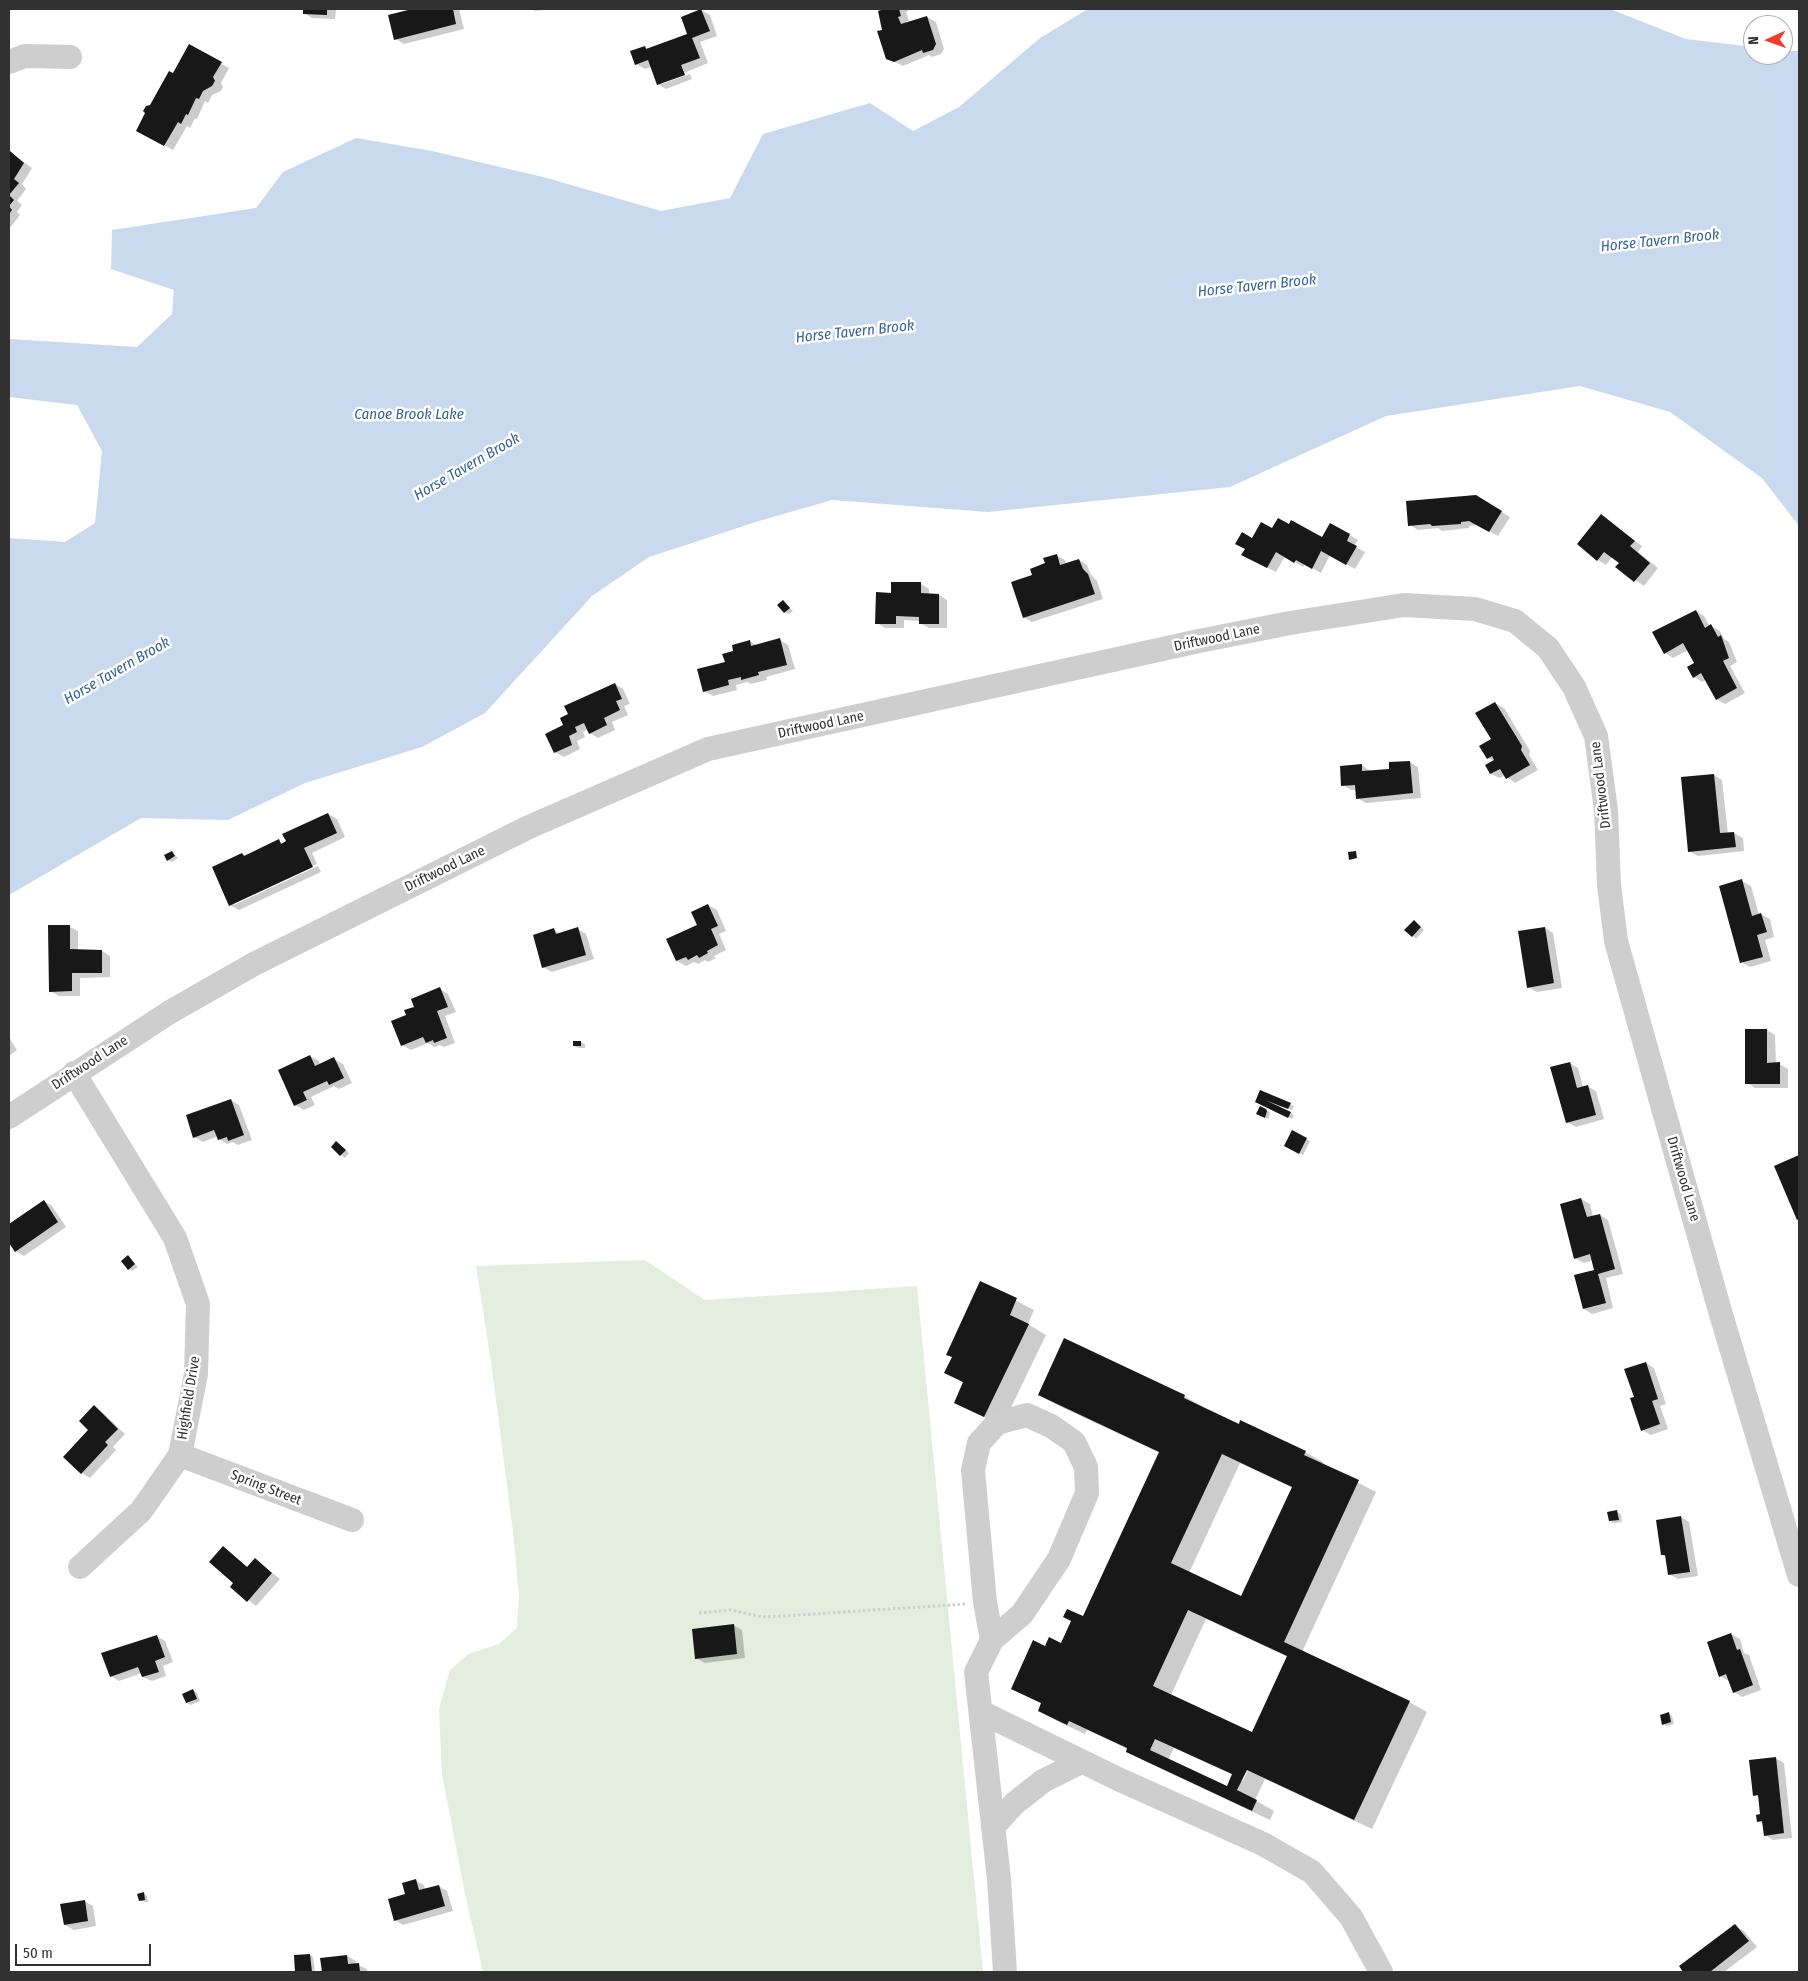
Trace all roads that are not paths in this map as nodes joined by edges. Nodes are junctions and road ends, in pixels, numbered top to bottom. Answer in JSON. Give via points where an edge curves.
{"nodes":[{"id":1,"x":70,"y":57,"type":"dead end"},
{"id":2,"x":9,"y":62,"type":"edge"},
{"id":3,"x":74,"y":1073,"type":"junction"},
{"id":4,"x":9,"y":1117,"type":"edge"},
{"id":5,"x":180,"y":1455,"type":"junction"},
{"id":6,"x":352,"y":1520,"type":"dead end"},
{"id":7,"x":80,"y":1567,"type":"dead end"},
{"id":8,"x":1799,"y":1576,"type":"edge"},
{"id":9,"x":992,"y":1640,"type":"junction"},
{"id":10,"x":981,"y":1712,"type":"junction"},
{"id":11,"x":1081,"y":1762,"type":"junction"},
{"id":12,"x":993,"y":1827,"type":"junction"},
{"id":13,"x":1005,"y":1972,"type":"edge"},
{"id":14,"x":1381,"y":1972,"type":"edge"}],
"edges":[{"from":1,"to":2,"type":"street","via":[[25,56]]},
{"from":3,"to":4,"type":"street","name":"Driftwood Lane"},
{"from":3,"to":5,"type":"street","name":"Highfield Drive","via":[[175,1238],[198,1304],[196,1374]]},
{"from":3,"to":8,"type":"street","name":"Driftwood Lane","via":[[254,964],[529,827],[708,749],[1299,621],[1404,605],[1474,609],[1515,621],[1548,648],[1574,687],[1596,736],[1606,810],[1609,885],[1616,941],[1720,1311]]},
{"from":5,"to":6,"type":"street","name":"Spring Street"},
{"from":5,"to":7,"type":"street","name":"Highfield Drive","via":[[141,1511]]},
{"from":9,"to":9,"type":"street","via":[[1022,1614],[1059,1559],[1087,1493],[1086,1466],[1074,1442],[1027,1415],[997,1423],[979,1443],[973,1470],[985,1602]]},
{"from":9,"to":10,"type":"street","via":[[976,1672]]},
{"from":10,"to":11,"type":"street"},
{"from":10,"to":12,"type":"street"},
{"from":11,"to":12,"type":"street","via":[[1043,1781],[1015,1803]]},
{"from":11,"to":14,"type":"street","via":[[1263,1844],[1312,1872],[1351,1917]]},
{"from":12,"to":13,"type":"street"}]}
